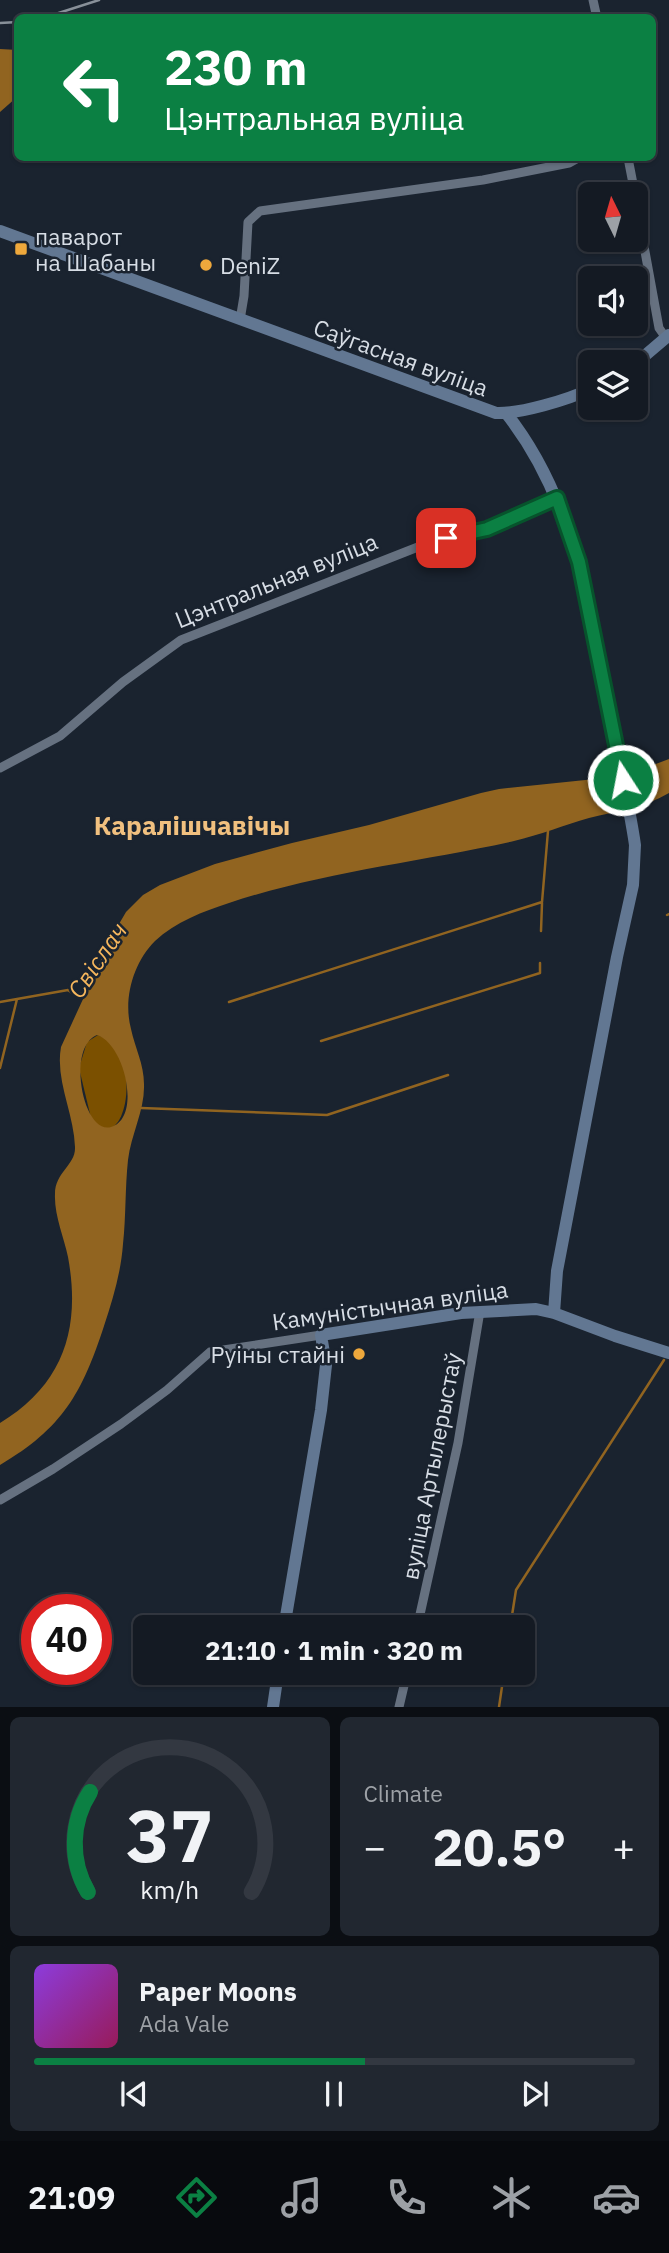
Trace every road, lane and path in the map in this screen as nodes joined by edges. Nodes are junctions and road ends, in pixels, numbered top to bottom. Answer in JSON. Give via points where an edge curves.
{"nodes":[{"id":1,"x":573,"y":161,"type":"edge"},
{"id":2,"x":629,"y":161,"type":"edge"},
{"id":3,"x":632,"y":182,"type":"edge"},
{"id":4,"x":0,"y":231,"type":"edge"},
{"id":5,"x":645,"y":252,"type":"edge"},
{"id":6,"x":240,"y":320,"type":"junction"},
{"id":7,"x":667,"y":337,"type":"edge"},
{"id":8,"x":648,"y":353,"type":"edge"},
{"id":9,"x":578,"y":394,"type":"edge"},
{"id":10,"x":506,"y":414,"type":"junction"},
{"id":11,"x":557,"y":498,"type":"junction"},
{"id":12,"x":0,"y":768,"type":"edge"},
{"id":13,"x":480,"y":1311,"type":"junction"},
{"id":14,"x":554,"y":1313,"type":"junction"},
{"id":15,"x":321,"y":1335,"type":"junction"},
{"id":16,"x":669,"y":1353,"type":"edge"},
{"id":17,"x":0,"y":1500,"type":"edge"},
{"id":18,"x":286,"y":1615,"type":"edge"},
{"id":19,"x":420,"y":1615,"type":"edge"},
{"id":20,"x":276,"y":1685,"type":"edge"},
{"id":21,"x":404,"y":1685,"type":"edge"},
{"id":22,"x":273,"y":1707,"type":"edge"},
{"id":23,"x":399,"y":1707,"type":"edge"}],
"edges":[{"from":1,"to":6,"type":"street","via":[[483,180],[260,211],[248,222]]},
{"from":2,"to":3,"type":"street"},
{"from":4,"to":6,"type":"street","name":"Саўгасная вуліца"},
{"from":5,"to":7,"type":"street","via":[[659,328]]},
{"from":6,"to":10,"type":"street","name":"Саўгасная вуліца"},
{"from":7,"to":8,"type":"street"},
{"from":9,"to":10,"type":"street","name":"Саўгасная вуліца"},
{"from":10,"to":11,"type":"street","via":[[534,452]]},
{"from":11,"to":12,"type":"street","name":"Цэнтральная вуліца","via":[[487,529],[423,545],[181,640],[60,736]]},
{"from":11,"to":14,"type":"street","via":[[579,562],[635,860],[557,1271]]},
{"from":13,"to":14,"type":"street","name":"Камуністычная вуліца","via":[[536,1309]]},
{"from":13,"to":15,"type":"street","name":"Камуністычная вуліца"},
{"from":13,"to":19,"type":"street","name":"вуліца Артылерыстаў"},
{"from":14,"to":16,"type":"street","name":"Камуністычная вуліца"},
{"from":15,"to":17,"type":"street","name":"Камуністычная вуліца","via":[[211,1352],[110,1431]]},
{"from":15,"to":18,"type":"street","via":[[326,1365],[321,1410]]},
{"from":20,"to":22,"type":"street"},
{"from":21,"to":23,"type":"street"}]}
